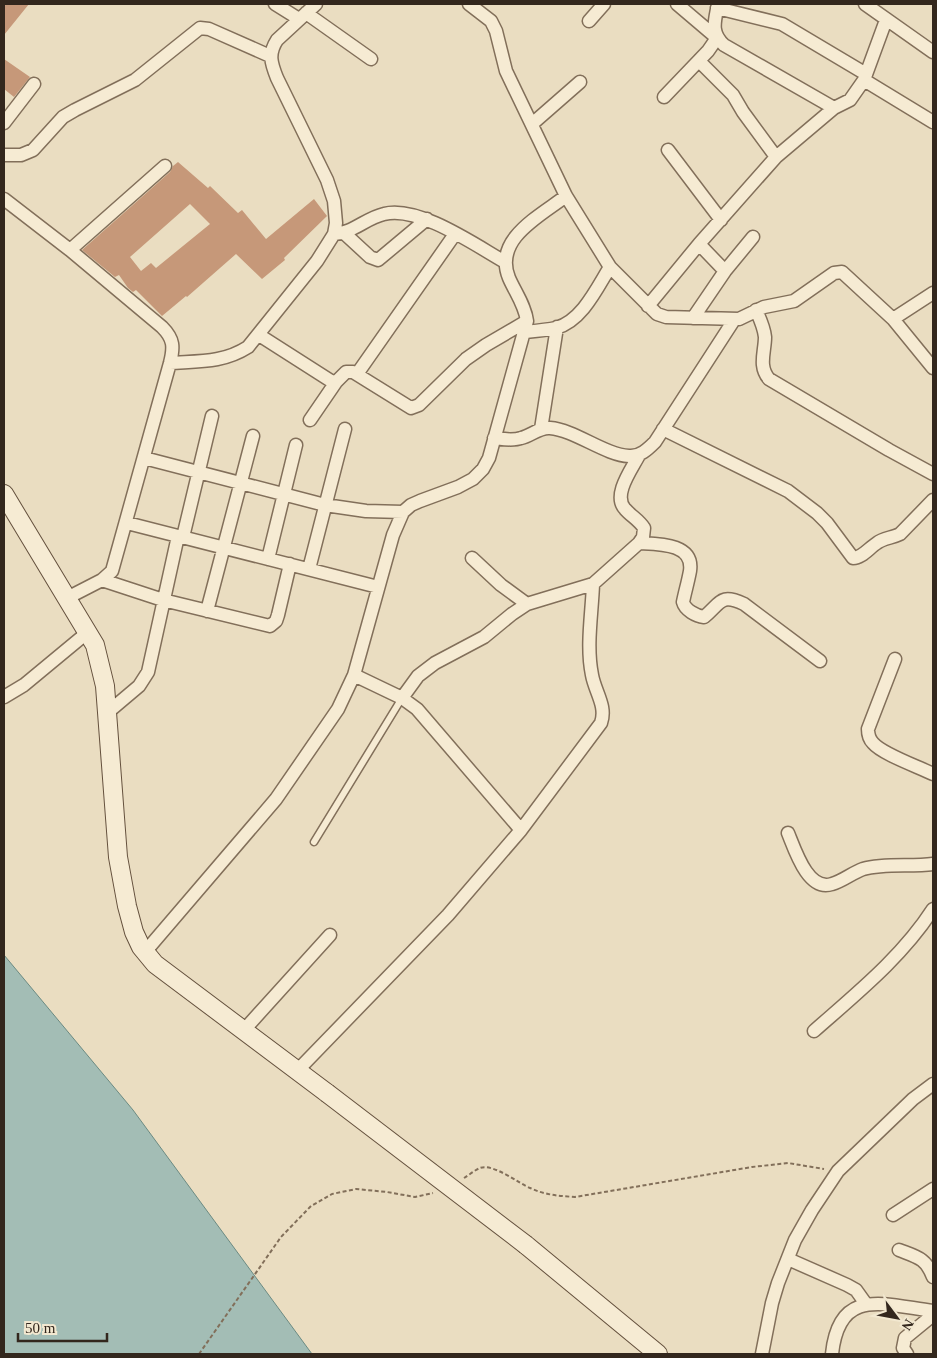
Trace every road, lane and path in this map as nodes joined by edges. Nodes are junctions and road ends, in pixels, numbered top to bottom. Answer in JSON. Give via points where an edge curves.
{"nodes":[{"id":1,"x":274,"y":4,"type":"edge"},
{"id":2,"x":316,"y":4,"type":"edge"},
{"id":3,"x":469,"y":4,"type":"edge"},
{"id":4,"x":604,"y":4,"type":"edge"},
{"id":5,"x":677,"y":4,"type":"edge"},
{"id":6,"x":717,"y":6,"type":"edge"},
{"id":7,"x":873,"y":6,"type":"edge"},
{"id":8,"x":302,"y":16,"type":"junction"},
{"id":9,"x":886,"y":20,"type":"junction"},
{"id":10,"x":589,"y":21,"type":"dead end"},
{"id":11,"x":717,"y":38,"type":"junction"},
{"id":12,"x":933,"y":52,"type":"edge"},
{"id":13,"x":270,"y":56,"type":"junction"},
{"id":14,"x":371,"y":59,"type":"dead end"},
{"id":15,"x":699,"y":61,"type":"junction"},
{"id":16,"x":865,"y":77,"type":"junction"},
{"id":17,"x":580,"y":82,"type":"dead end"},
{"id":18,"x":34,"y":84,"type":"dead end"},
{"id":19,"x":664,"y":97,"type":"dead end"},
{"id":20,"x":834,"y":108,"type":"junction"},
{"id":21,"x":933,"y":122,"type":"edge"},
{"id":22,"x":4,"y":123,"type":"edge"},
{"id":23,"x":532,"y":124,"type":"junction"},
{"id":24,"x":668,"y":150,"type":"dead end"},
{"id":25,"x":4,"y":155,"type":"edge"},
{"id":26,"x":776,"y":157,"type":"junction"},
{"id":27,"x":165,"y":166,"type":"dead end"},
{"id":28,"x":566,"y":196,"type":"junction"},
{"id":29,"x":4,"y":199,"type":"edge"},
{"id":30,"x":427,"y":219,"type":"junction"},
{"id":31,"x":721,"y":220,"type":"junction"},
{"id":32,"x":339,"y":234,"type":"junction"},
{"id":33,"x":455,"y":234,"type":"junction"},
{"id":34,"x":753,"y":237,"type":"dead end"},
{"id":35,"x":699,"y":244,"type":"junction"},
{"id":36,"x":70,"y":250,"type":"junction"},
{"id":37,"x":505,"y":262,"type":"junction"},
{"id":38,"x":610,"y":267,"type":"junction"},
{"id":39,"x":726,"y":271,"type":"junction"},
{"id":40,"x":933,"y":293,"type":"edge"},
{"id":41,"x":648,"y":306,"type":"junction"},
{"id":42,"x":756,"y":310,"type":"junction"},
{"id":43,"x":693,"y":318,"type":"junction"},
{"id":44,"x":893,"y":319,"type":"junction"},
{"id":45,"x":734,"y":320,"type":"junction"},
{"id":46,"x":526,"y":327,"type":"junction"},
{"id":47,"x":557,"y":327,"type":"junction"},
{"id":48,"x":259,"y":335,"type":"junction"},
{"id":49,"x":170,"y":363,"type":"junction"},
{"id":50,"x":933,"y":368,"type":"edge"},
{"id":51,"x":357,"y":374,"type":"junction"},
{"id":52,"x":336,"y":382,"type":"junction"},
{"id":53,"x":212,"y":416,"type":"dead end"},
{"id":54,"x":310,"y":420,"type":"dead end"},
{"id":55,"x":345,"y":429,"type":"dead end"},
{"id":56,"x":541,"y":429,"type":"junction"},
{"id":57,"x":663,"y":429,"type":"junction"},
{"id":58,"x":253,"y":436,"type":"dead end"},
{"id":59,"x":494,"y":438,"type":"junction"},
{"id":60,"x":296,"y":445,"type":"dead end"},
{"id":61,"x":639,"y":455,"type":"junction"},
{"id":62,"x":144,"y":458,"type":"junction"},
{"id":63,"x":199,"y":472,"type":"junction"},
{"id":64,"x":933,"y":474,"type":"edge"},
{"id":65,"x":241,"y":483,"type":"junction"},
{"id":66,"x":4,"y":494,"type":"edge"},
{"id":67,"x":284,"y":495,"type":"junction"},
{"id":68,"x":933,"y":500,"type":"edge"},
{"id":69,"x":325,"y":505,"type":"junction"},
{"id":70,"x":404,"y":512,"type":"junction"},
{"id":71,"x":127,"y":523,"type":"junction"},
{"id":72,"x":181,"y":537,"type":"junction"},
{"id":73,"x":639,"y":542,"type":"junction"},
{"id":74,"x":224,"y":548,"type":"junction"},
{"id":75,"x":472,"y":558,"type":"dead end"},
{"id":76,"x":268,"y":559,"type":"junction"},
{"id":77,"x":290,"y":564,"type":"junction"},
{"id":78,"x":309,"y":569,"type":"junction"},
{"id":79,"x":102,"y":580,"type":"junction"},
{"id":80,"x":593,"y":584,"type":"junction"},
{"id":81,"x":378,"y":587,"type":"junction"},
{"id":82,"x":67,"y":598,"type":"junction"},
{"id":83,"x":163,"y":600,"type":"junction"},
{"id":84,"x":528,"y":604,"type":"junction"},
{"id":85,"x":207,"y":611,"type":"junction"},
{"id":86,"x":88,"y":632,"type":"junction"},
{"id":87,"x":895,"y":659,"type":"dead end"},
{"id":88,"x":820,"y":661,"type":"dead end"},
{"id":89,"x":354,"y":675,"type":"junction"},
{"id":90,"x":5,"y":695,"type":"edge"},
{"id":91,"x":402,"y":698,"type":"junction"},
{"id":92,"x":107,"y":713,"type":"junction"},
{"id":93,"x":933,"y":774,"type":"edge"},
{"id":94,"x":521,"y":830,"type":"junction"},
{"id":95,"x":788,"y":833,"type":"dead end"},
{"id":96,"x":314,"y":842,"type":"dead end"},
{"id":97,"x":933,"y":864,"type":"edge"},
{"id":98,"x":933,"y":908,"type":"edge"},
{"id":99,"x":330,"y":935,"type":"dead end"},
{"id":100,"x":145,"y":952,"type":"junction"},
{"id":101,"x":244,"y":1030,"type":"junction"},
{"id":102,"x":814,"y":1031,"type":"dead end"},
{"id":103,"x":297,"y":1071,"type":"junction"},
{"id":104,"x":933,"y":1084,"type":"edge"},
{"id":105,"x":838,"y":1171,"type":"junction"},
{"id":106,"x":464,"y":1178,"type":"dead end"},
{"id":107,"x":933,"y":1189,"type":"edge"},
{"id":108,"x":439,"y":1190,"type":"dead end"},
{"id":109,"x":893,"y":1216,"type":"dead end"},
{"id":110,"x":899,"y":1250,"type":"dead end"},
{"id":111,"x":788,"y":1259,"type":"junction"},
{"id":112,"x":933,"y":1277,"type":"edge"},
{"id":113,"x":866,"y":1304,"type":"junction"},
{"id":114,"x":933,"y":1313,"type":"edge"},
{"id":115,"x":199,"y":1354,"type":"edge"},
{"id":116,"x":658,"y":1354,"type":"edge"},
{"id":117,"x":762,"y":1354,"type":"edge"},
{"id":118,"x":832,"y":1354,"type":"edge"},
{"id":119,"x":907,"y":1354,"type":"edge"}],
"edges":[{"from":1,"to":8,"type":"street"},
{"from":2,"to":8,"type":"street"},
{"from":3,"to":23,"type":"street","via":[[491,21],[506,71]]},
{"from":4,"to":10,"type":"street"},
{"from":5,"to":11,"type":"street"},
{"from":6,"to":11,"type":"street","via":[[714,28]]},
{"from":6,"to":16,"type":"street","via":[[782,24]]},
{"from":7,"to":9,"type":"street"},
{"from":8,"to":13,"type":"street","via":[[277,40]]},
{"from":8,"to":14,"type":"street"},
{"from":9,"to":12,"type":"street"},
{"from":9,"to":16,"type":"street"},
{"from":11,"to":15,"type":"street"},
{"from":11,"to":20,"type":"street","via":[[724,46]]},
{"from":13,"to":25,"type":"street","via":[[200,28],[135,80],[64,118],[33,150],[21,155]]},
{"from":13,"to":32,"type":"street","via":[[277,78],[327,180]]},
{"from":15,"to":19,"type":"street"},
{"from":15,"to":26,"type":"street","via":[[733,95]]},
{"from":16,"to":20,"type":"street","via":[[850,100]]},
{"from":16,"to":21,"type":"street"},
{"from":17,"to":23,"type":"street"},
{"from":18,"to":22,"type":"street"},
{"from":20,"to":26,"type":"street"},
{"from":23,"to":28,"type":"street"},
{"from":24,"to":31,"type":"street"},
{"from":26,"to":31,"type":"street"},
{"from":27,"to":36,"type":"street"},
{"from":28,"to":37,"type":"street","via":[[518,233]]},
{"from":28,"to":38,"type":"street"},
{"from":29,"to":36,"type":"street"},
{"from":30,"to":32,"type":"street","via":[[411,214],[386,213]]},
{"from":30,"to":32,"type":"street","via":[[378,260]]},
{"from":30,"to":33,"type":"street"},
{"from":31,"to":35,"type":"street"},
{"from":32,"to":48,"type":"street"},
{"from":33,"to":37,"type":"street"},
{"from":33,"to":51,"type":"street"},
{"from":34,"to":39,"type":"street"},
{"from":35,"to":39,"type":"street"},
{"from":35,"to":41,"type":"street"},
{"from":36,"to":49,"type":"street","via":[[169,334],[174,345]]},
{"from":37,"to":46,"type":"street","via":[[508,276],[526,313]]},
{"from":38,"to":41,"type":"street"},
{"from":38,"to":47,"type":"street","via":[[579,313]]},
{"from":39,"to":43,"type":"street"},
{"from":40,"to":44,"type":"street"},
{"from":41,"to":43,"type":"street","via":[[662,316]]},
{"from":42,"to":44,"type":"street","via":[[794,301],[842,272]]},
{"from":42,"to":45,"type":"street"},
{"from":42,"to":64,"type":"street","via":[[764,330],[762,362],[764,374],[769,379]]},
{"from":43,"to":45,"type":"street"},
{"from":44,"to":50,"type":"street"},
{"from":45,"to":57,"type":"street"},
{"from":46,"to":47,"type":"street"},
{"from":46,"to":51,"type":"street","via":[[486,345],[415,407],[407,406]]},
{"from":46,"to":59,"type":"street"},
{"from":47,"to":56,"type":"street"},
{"from":48,"to":49,"type":"street","via":[[235,355],[224,359]]},
{"from":48,"to":52,"type":"street"},
{"from":49,"to":62,"type":"street"},
{"from":51,"to":52,"type":"street","via":[[349,371]]},
{"from":52,"to":54,"type":"street"},
{"from":53,"to":63,"type":"street"},
{"from":55,"to":69,"type":"street"},
{"from":56,"to":59,"type":"street","via":[[516,440]]},
{"from":56,"to":61,"type":"street","via":[[562,431],[619,454]]},
{"from":57,"to":61,"type":"street","via":[[648,450]]},
{"from":57,"to":68,"type":"street","via":[[801,499],[827,523],[850,556],[856,559],[878,542],[900,534]]},
{"from":58,"to":65,"type":"street"},
{"from":59,"to":70,"type":"street","via":[[483,470],[473,479],[411,505]]},
{"from":60,"to":67,"type":"street"},
{"from":61,"to":73,"type":"street","via":[[620,499],[624,508],[644,528]]},
{"from":62,"to":63,"type":"street"},
{"from":62,"to":71,"type":"street"},
{"from":63,"to":65,"type":"street"},
{"from":63,"to":72,"type":"street"},
{"from":65,"to":67,"type":"street"},
{"from":65,"to":74,"type":"street"},
{"from":66,"to":82,"type":"street"},
{"from":67,"to":69,"type":"street"},
{"from":67,"to":76,"type":"street"},
{"from":69,"to":70,"type":"street"},
{"from":69,"to":78,"type":"street"},
{"from":70,"to":81,"type":"street","via":[[393,535]]},
{"from":71,"to":72,"type":"street"},
{"from":71,"to":79,"type":"street","via":[[112,571]]},
{"from":72,"to":74,"type":"street"},
{"from":72,"to":83,"type":"street"},
{"from":73,"to":80,"type":"street"},
{"from":73,"to":88,"type":"street","via":[[667,545],[685,553],[690,569],[683,602],[689,610],[704,617],[722,600],[735,600]]},
{"from":74,"to":76,"type":"street"},
{"from":74,"to":85,"type":"street"},
{"from":75,"to":84,"type":"street","via":[[501,586]]},
{"from":76,"to":77,"type":"street"},
{"from":77,"to":78,"type":"street"},
{"from":77,"to":85,"type":"street","via":[[273,624],[265,626]]},
{"from":78,"to":81,"type":"street"},
{"from":79,"to":82,"type":"street"},
{"from":79,"to":83,"type":"street"},
{"from":80,"to":84,"type":"street"},
{"from":80,"to":94,"type":"street","via":[[590,665],[604,715],[596,732]]},
{"from":81,"to":89,"type":"street"},
{"from":82,"to":86,"type":"street"},
{"from":83,"to":85,"type":"street"},
{"from":83,"to":92,"type":"street","via":[[144,680]]},
{"from":84,"to":91,"type":"street","via":[[484,637],[426,669]]},
{"from":86,"to":90,"type":"street","via":[[24,686]]},
{"from":86,"to":92,"type":"street","via":[[101,666]]},
{"from":87,"to":93,"type":"street","via":[[868,729],[869,737],[882,750]]},
{"from":89,"to":91,"type":"street"},
{"from":89,"to":100,"type":"street","via":[[338,709],[276,798]]},
{"from":91,"to":94,"type":"street","via":[[423,716]]},
{"from":91,"to":96,"type":"lane"},
{"from":92,"to":100,"type":"street","via":[[118,857],[134,932]]},
{"from":94,"to":103,"type":"street","via":[[448,915]]},
{"from":95,"to":97,"type":"street","via":[[807,874],[819,884],[831,884],[864,869]]},
{"from":98,"to":102,"type":"street","via":[[910,942]]},
{"from":99,"to":101,"type":"street"},
{"from":100,"to":101,"type":"street","via":[[155,964]]},
{"from":101,"to":103,"type":"street"},
{"from":103,"to":116,"type":"street","bridge":true,"via":[[526,1245]]},
{"from":104,"to":105,"type":"street","via":[[906,1105]]},
{"from":105,"to":106,"type":"path","via":[[788,1163],[702,1174],[575,1197],[548,1195],[489,1168],[481,1168]]},
{"from":105,"to":111,"type":"street","via":[[812,1210]]},
{"from":107,"to":109,"type":"street"},
{"from":108,"to":115,"type":"path","via":[[415,1197],[356,1189],[332,1194],[311,1206],[281,1237]]},
{"from":110,"to":112,"type":"street","via":[[924,1261]]},
{"from":111,"to":113,"type":"street","via":[[847,1284]]},
{"from":111,"to":117,"type":"street","via":[[772,1303]]},
{"from":113,"to":114,"type":"street"},
{"from":113,"to":118,"type":"street","via":[[852,1309],[845,1317]]},
{"from":114,"to":119,"type":"street","via":[[905,1338],[903,1348]]}]}
